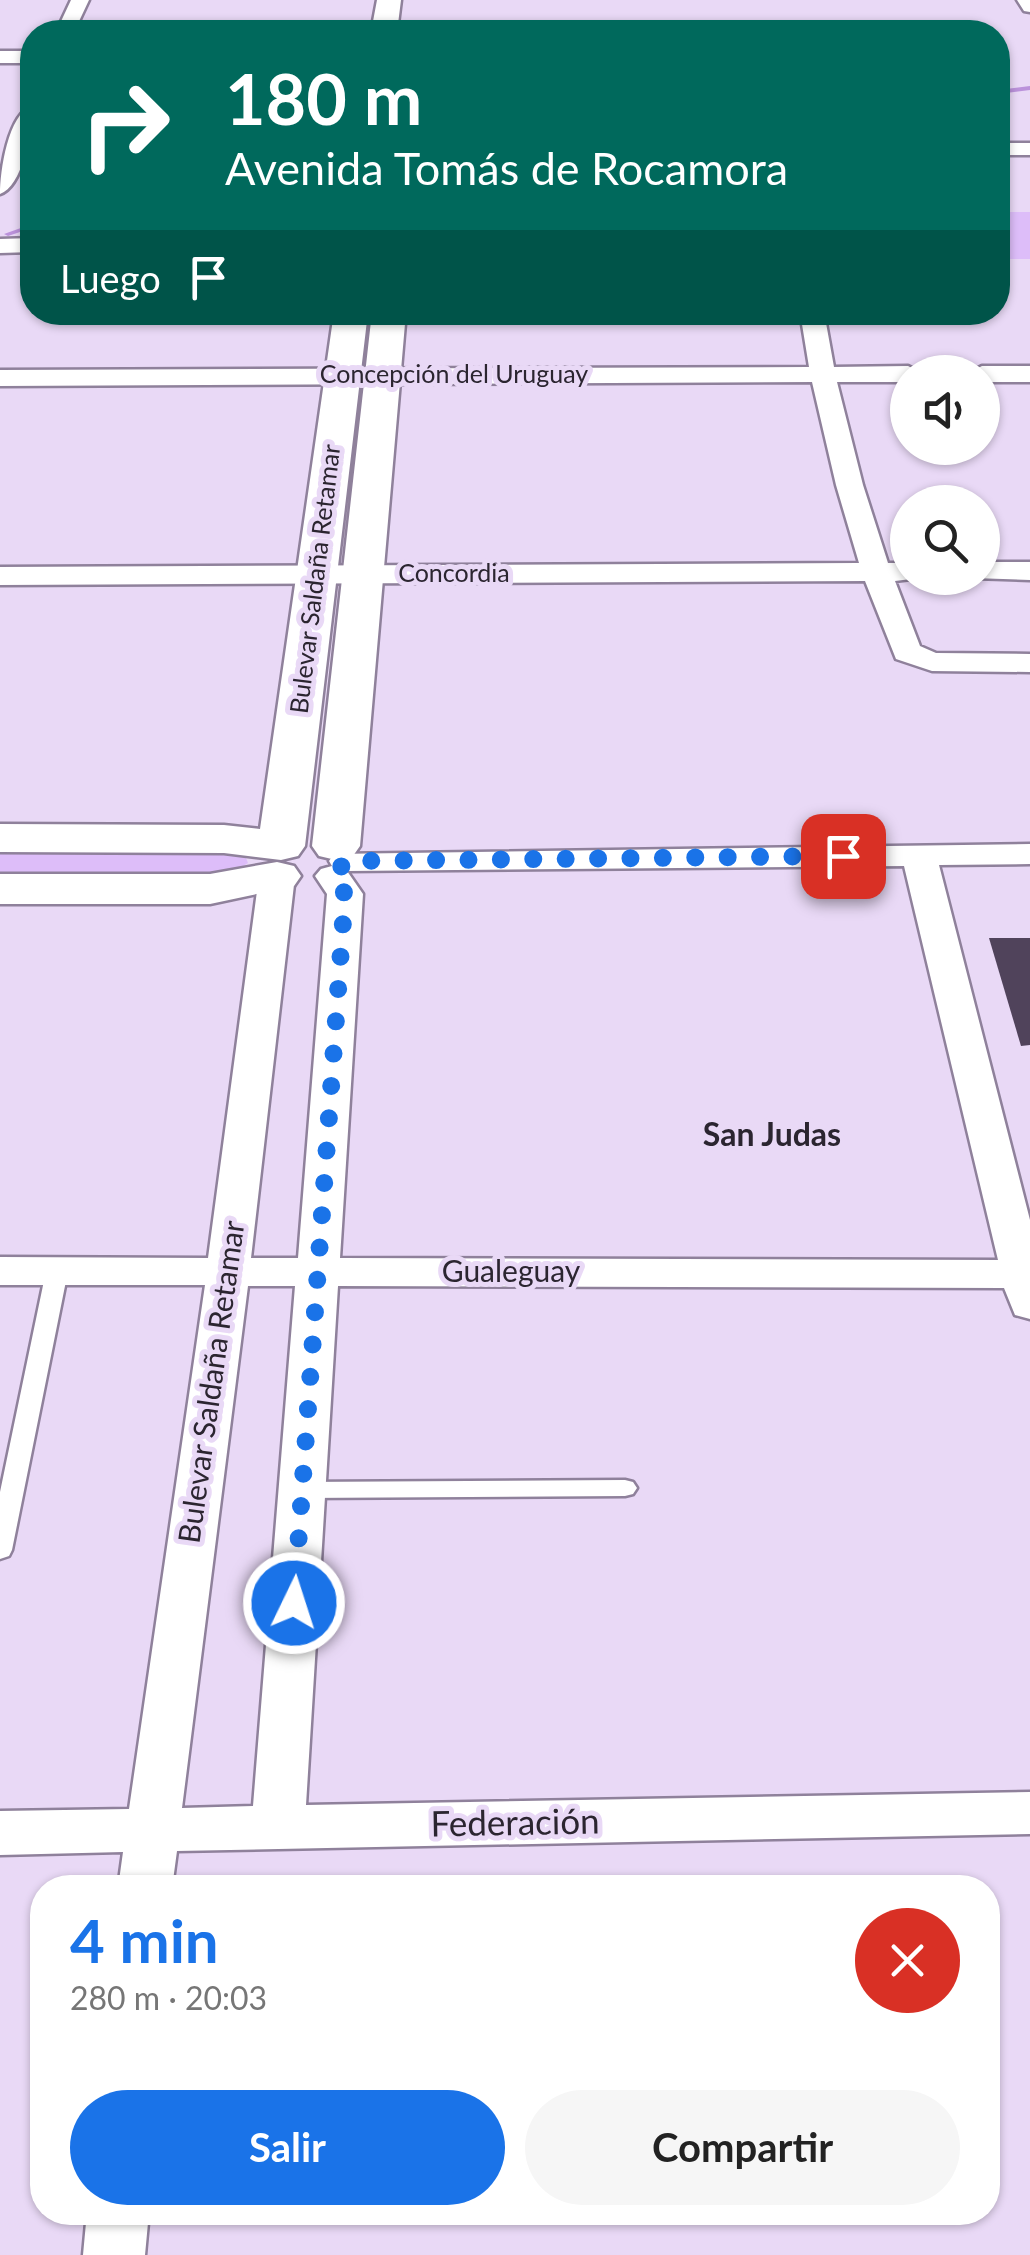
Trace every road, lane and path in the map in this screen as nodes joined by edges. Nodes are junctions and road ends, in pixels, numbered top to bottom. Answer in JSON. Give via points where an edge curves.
{"nodes":[{"id":1,"x":1026,"y":0,"type":"edge"},
{"id":2,"x":1030,"y":7,"type":"edge"},
{"id":3,"x":17,"y":148,"type":"edge"},
{"id":4,"x":0,"y":187,"type":"edge"},
{"id":5,"x":349,"y":325,"type":"edge"},
{"id":6,"x":388,"y":325,"type":"edge"},
{"id":7,"x":814,"y":325,"type":"edge"},
{"id":8,"x":821,"y":373,"type":"junction"},
{"id":9,"x":342,"y":374,"type":"junction"},
{"id":10,"x":890,"y":374,"type":"edge"},
{"id":11,"x":1000,"y":374,"type":"edge"},
{"id":12,"x":1030,"y":374,"type":"edge"},
{"id":13,"x":385,"y":375,"type":"junction"},
{"id":14,"x":0,"y":378,"type":"edge"},
{"id":15,"x":1000,"y":571,"type":"edge"},
{"id":16,"x":1030,"y":571,"type":"edge"},
{"id":17,"x":874,"y":572,"type":"junction"},
{"id":18,"x":890,"y":572,"type":"edge"},
{"id":19,"x":365,"y":573,"type":"junction"},
{"id":20,"x":315,"y":574,"type":"junction"},
{"id":21,"x":0,"y":576,"type":"edge"},
{"id":22,"x":1030,"y":663,"type":"edge"},
{"id":23,"x":0,"y":838,"type":"edge"},
{"id":24,"x":919,"y":854,"type":"junction"},
{"id":25,"x":1030,"y":854,"type":"edge"},
{"id":26,"x":279,"y":861,"type":"junction"},
{"id":27,"x":338,"y":861,"type":"junction"},
{"id":28,"x":0,"y":889,"type":"edge"},
{"id":29,"x":0,"y":1271,"type":"edge"},
{"id":30,"x":57,"y":1271,"type":"junction"},
{"id":31,"x":318,"y":1271,"type":"junction"},
{"id":32,"x":228,"y":1272,"type":"junction"},
{"id":33,"x":1026,"y":1290,"type":"edge"},
{"id":34,"x":625,"y":1488,"type":"dead end"},
{"id":35,"x":302,"y":1490,"type":"junction"},
{"id":36,"x":0,"y":1550,"type":"edge"},
{"id":37,"x":1030,"y":1813,"type":"edge"},
{"id":38,"x":278,"y":1828,"type":"junction"},
{"id":39,"x":150,"y":1830,"type":"junction"},
{"id":40,"x":0,"y":1834,"type":"edge"},
{"id":41,"x":146,"y":1875,"type":"edge"},
{"id":42,"x":117,"y":2225,"type":"edge"},
{"id":43,"x":114,"y":2255,"type":"edge"}],
"edges":[{"from":1,"to":2,"type":"street"},
{"from":3,"to":4,"type":"street"},
{"from":5,"to":9,"type":"street","name":"Bulevar Saldaña Retamar"},
{"from":6,"to":13,"type":"street","name":"Bulevar Saldaña Retamar"},
{"from":7,"to":8,"type":"street"},
{"from":8,"to":10,"type":"street","name":"Concepción del Uruguay"},
{"from":8,"to":13,"type":"street","name":"Concepción del Uruguay"},
{"from":8,"to":17,"type":"street"},
{"from":9,"to":13,"type":"street","name":"Concepción del Uruguay"},
{"from":9,"to":14,"type":"street","name":"Concepción del Uruguay"},
{"from":9,"to":20,"type":"street","name":"Bulevar Saldaña Retamar"},
{"from":11,"to":12,"type":"street"},
{"from":13,"to":19,"type":"street","name":"Bulevar Saldaña Retamar"},
{"from":15,"to":16,"type":"street"},
{"from":17,"to":18,"type":"street","name":"Concordia"},
{"from":17,"to":19,"type":"street","name":"Concordia"},
{"from":17,"to":22,"type":"street","via":[[908,652],[932,662]]},
{"from":19,"to":20,"type":"street","name":"Concordia"},
{"from":19,"to":27,"type":"street","name":"Bulevar Saldaña Retamar"},
{"from":20,"to":21,"type":"street","name":"Concordia"},
{"from":20,"to":26,"type":"street","name":"Bulevar Saldaña Retamar"},
{"from":23,"to":26,"type":"street","via":[[224,839]]},
{"from":24,"to":25,"type":"street"},
{"from":24,"to":27,"type":"street"},
{"from":24,"to":33,"type":"street"},
{"from":26,"to":27,"type":"street","via":[[310,840]]},
{"from":26,"to":28,"type":"street","via":[[210,889]]},
{"from":26,"to":32,"type":"street","name":"Bulevar Saldaña Retamar"},
{"from":27,"to":31,"type":"street","name":"Bulevar Saldaña Retamar","via":[[345,894]]},
{"from":29,"to":30,"type":"street","name":"Gualeguay"},
{"from":30,"to":32,"type":"street","name":"Gualeguay"},
{"from":30,"to":36,"type":"lane"},
{"from":31,"to":32,"type":"street","name":"Gualeguay"},
{"from":31,"to":33,"type":"street","name":"Gualeguay"},
{"from":31,"to":35,"type":"street","name":"Bulevar Saldaña Retamar"},
{"from":32,"to":39,"type":"street","name":"Bulevar Saldaña Retamar"},
{"from":34,"to":35,"type":"lane"},
{"from":35,"to":38,"type":"street","name":"Bulevar Saldaña Retamar"},
{"from":37,"to":38,"type":"street","name":"Federación"},
{"from":38,"to":39,"type":"street","name":"Federación"},
{"from":39,"to":40,"type":"street","name":"Federación"},
{"from":39,"to":41,"type":"street","name":"Bulevar Saldaña Retamar"},
{"from":42,"to":43,"type":"street"}]}
